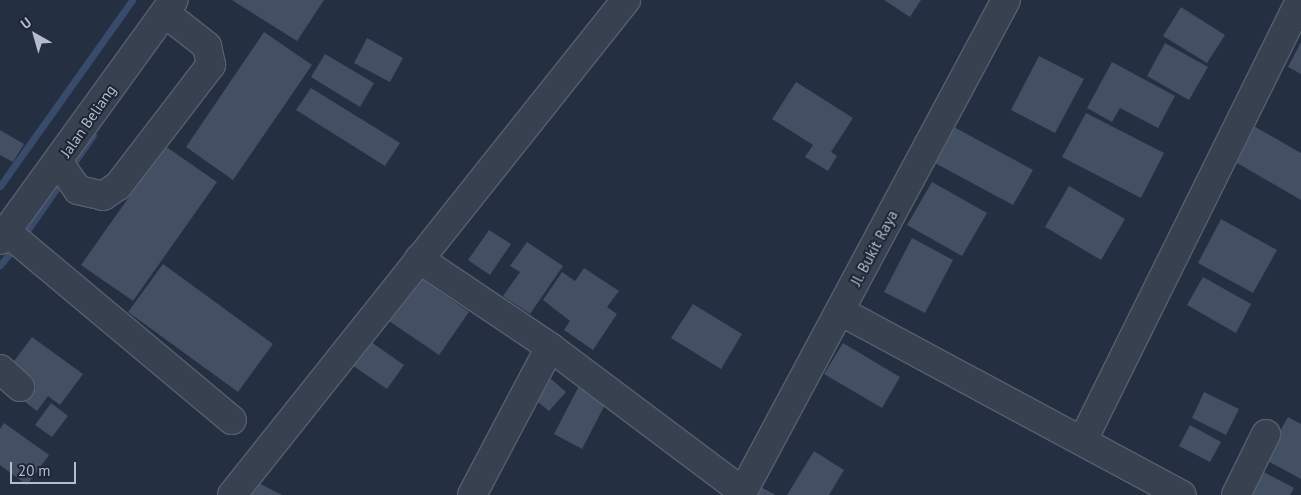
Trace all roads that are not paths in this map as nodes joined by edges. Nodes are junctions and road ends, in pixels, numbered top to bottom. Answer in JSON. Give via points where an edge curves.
{"nodes":[{"id":1,"x":626,"y":0,"type":"edge"},
{"id":2,"x":1006,"y":0,"type":"edge"},
{"id":3,"x":1300,"y":0,"type":"edge"},
{"id":4,"x":169,"y":7,"type":"edge"},
{"id":5,"x":59,"y":163,"type":"junction"},
{"id":6,"x":4,"y":236,"type":"edge"},
{"id":7,"x":419,"y":259,"type":"junction"},
{"id":8,"x":840,"y":311,"type":"junction"},
{"id":9,"x":550,"y":347,"type":"junction"},
{"id":10,"x":0,"y":369,"type":"edge"},
{"id":11,"x":20,"y":387,"type":"dead end"},
{"id":12,"x":232,"y":420,"type":"dead end"},
{"id":13,"x":1266,"y":434,"type":"dead end"},
{"id":14,"x":1083,"y":440,"type":"junction"},
{"id":15,"x":1140,"y":484,"type":"edge"},
{"id":16,"x":741,"y":493,"type":"edge"},
{"id":17,"x":232,"y":495,"type":"edge"},
{"id":18,"x":472,"y":495,"type":"edge"},
{"id":19,"x":1182,"y":495,"type":"edge"},
{"id":20,"x":1236,"y":495,"type":"edge"}],
"edges":[{"from":1,"to":7,"type":"street"},
{"from":2,"to":8,"type":"street","name":"Jl. Bukit Raya"},
{"from":3,"to":14,"type":"street"},
{"from":4,"to":5,"type":"street","name":"Jalan Beliang"},
{"from":4,"to":5,"type":"street","via":[[207,46],[211,64],[118,186],[103,196],[78,190]]},
{"from":5,"to":6,"type":"street","name":"Jalan Beliang"},
{"from":6,"to":12,"type":"street"},
{"from":7,"to":9,"type":"street"},
{"from":7,"to":17,"type":"street"},
{"from":8,"to":14,"type":"street"},
{"from":8,"to":16,"type":"street","name":"Jl. Bukit Raya"},
{"from":9,"to":16,"type":"street"},
{"from":9,"to":18,"type":"street"},
{"from":10,"to":11,"type":"street"},
{"from":13,"to":20,"type":"street"},
{"from":14,"to":15,"type":"street"},
{"from":15,"to":19,"type":"street"}]}
